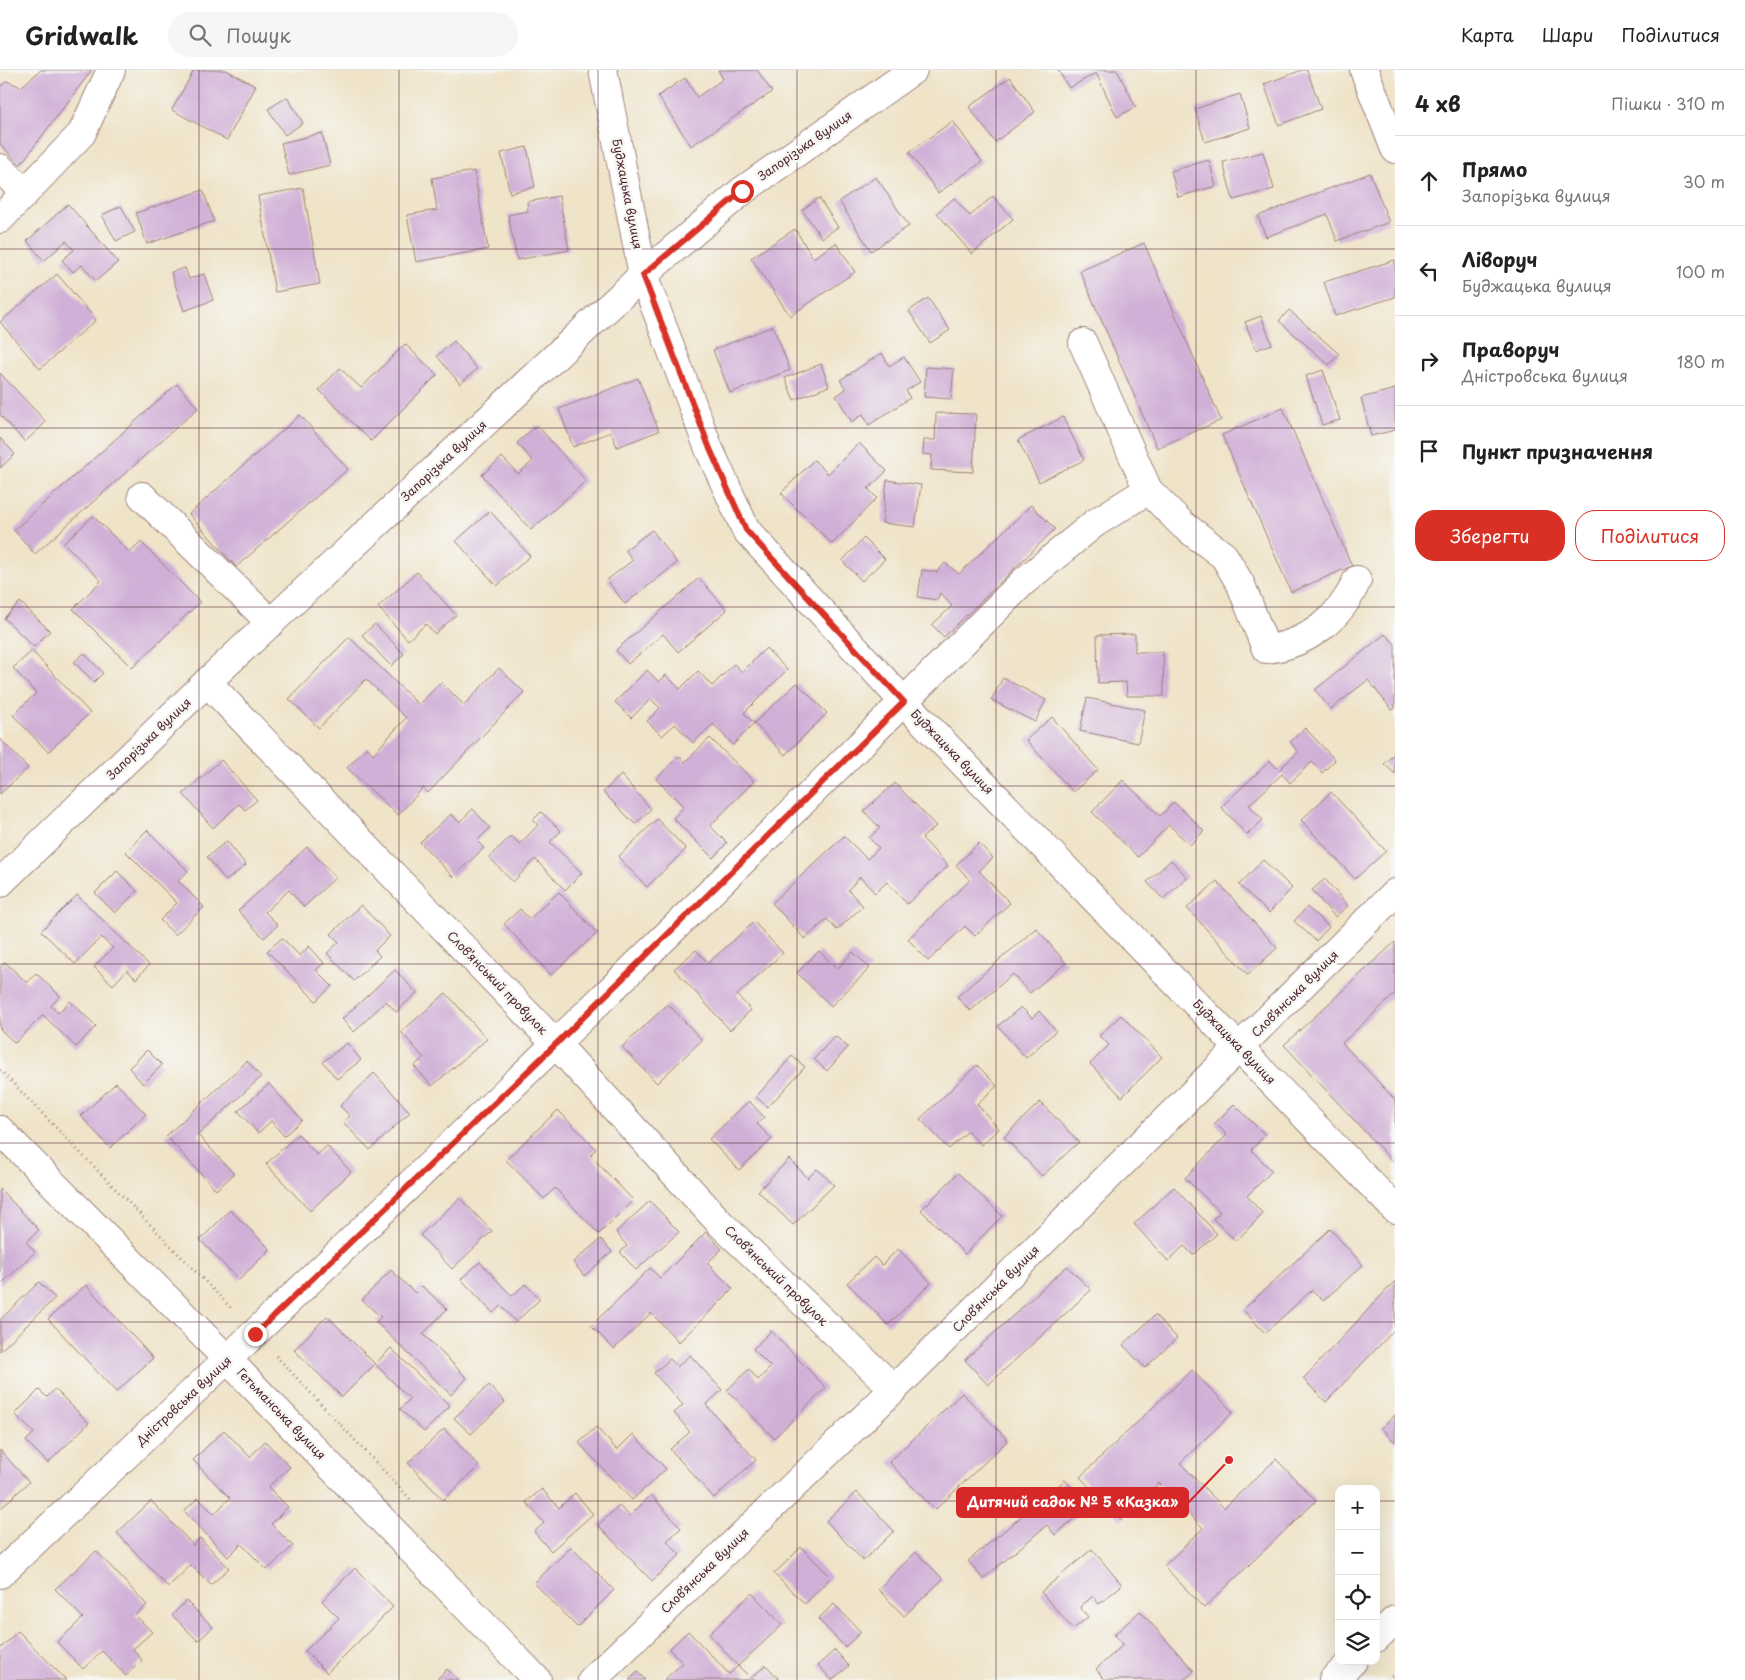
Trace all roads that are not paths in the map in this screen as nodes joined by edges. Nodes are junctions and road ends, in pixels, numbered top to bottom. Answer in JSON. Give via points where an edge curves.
{"nodes":[{"id":1,"x":111,"y":70,"type":"edge"},
{"id":2,"x":603,"y":70,"type":"edge"},
{"id":3,"x":913,"y":70,"type":"edge"},
{"id":4,"x":1364,"y":70,"type":"edge"},
{"id":5,"x":1395,"y":150,"type":"edge"},
{"id":6,"x":0,"y":168,"type":"edge"},
{"id":7,"x":25,"y":193,"type":"junction"},
{"id":8,"x":0,"y":219,"type":"edge"},
{"id":9,"x":643,"y":275,"type":"junction"},
{"id":10,"x":1083,"y":343,"type":"dead end"},
{"id":11,"x":1148,"y":490,"type":"junction"},
{"id":12,"x":142,"y":496,"type":"dead end"},
{"id":13,"x":1356,"y":580,"type":"dead end"},
{"id":14,"x":271,"y":622,"type":"junction"},
{"id":15,"x":207,"y":682,"type":"junction"},
{"id":16,"x":904,"y":702,"type":"junction"},
{"id":17,"x":0,"y":883,"type":"edge"},
{"id":18,"x":1395,"y":893,"type":"edge"},
{"id":19,"x":556,"y":1044,"type":"junction"},
{"id":20,"x":1240,"y":1048,"type":"junction"},
{"id":21,"x":0,"y":1130,"type":"edge"},
{"id":22,"x":1395,"y":1209,"type":"edge"},
{"id":23,"x":228,"y":1360,"type":"junction"},
{"id":24,"x":894,"y":1389,"type":"junction"},
{"id":25,"x":0,"y":1574,"type":"edge"},
{"id":26,"x":1395,"y":1620,"type":"edge"},
{"id":27,"x":1380,"y":1634,"type":"edge"},
{"id":28,"x":1348,"y":1665,"type":"edge"},
{"id":29,"x":537,"y":1680,"type":"edge"},
{"id":30,"x":592,"y":1680,"type":"edge"},
{"id":31,"x":1333,"y":1680,"type":"edge"}],
"edges":[{"from":1,"to":7,"type":"street","via":[[82,133]]},
{"from":2,"to":9,"type":"street","name":"Буджацька вулиця"},
{"from":3,"to":9,"type":"street","name":"Запорізька вулиця","via":[[742,191]]},
{"from":4,"to":5,"type":"street"},
{"from":6,"to":7,"type":"street"},
{"from":7,"to":8,"type":"street"},
{"from":9,"to":14,"type":"street","name":"Запорізька вулиця"},
{"from":9,"to":16,"type":"street","name":"Буджацька вулиця","via":[[710,449],[746,530]]},
{"from":10,"to":11,"type":"street"},
{"from":11,"to":13,"type":"street","via":[[1183,525],[1224,556],[1241,585],[1266,649],[1285,647],[1326,625],[1350,598]]},
{"from":11,"to":16,"type":"street","name":"Дністровська вулиця","via":[[1095,523],[1022,583]]},
{"from":12,"to":14,"type":"street"},
{"from":14,"to":15,"type":"street","name":"Запорізька вулиця"},
{"from":15,"to":17,"type":"street","name":"Запорізька вулиця"},
{"from":15,"to":19,"type":"street","name":"Словʼянський провулок"},
{"from":16,"to":19,"type":"street","name":"Дністровська вулиця"},
{"from":16,"to":20,"type":"street","name":"Буджацька вулиця"},
{"from":18,"to":20,"type":"street","name":"Словʼянська вулиця"},
{"from":19,"to":23,"type":"street","name":"Дністровська вулиця"},
{"from":19,"to":24,"type":"street","name":"Словʼянський провулок","via":[[721,1224]]},
{"from":20,"to":22,"type":"street","name":"Буджацька вулиця"},
{"from":20,"to":24,"type":"street","name":"Словʼянська вулиця"},
{"from":21,"to":23,"type":"street","name":"Гетьманська вулиця"},
{"from":23,"to":25,"type":"street","name":"Дністровська вулиця"},
{"from":23,"to":29,"type":"street","name":"Гетьманська вулиця"},
{"from":24,"to":30,"type":"street","name":"Словʼянська вулиця"},
{"from":26,"to":27,"type":"street"},
{"from":28,"to":31,"type":"street"}]}
